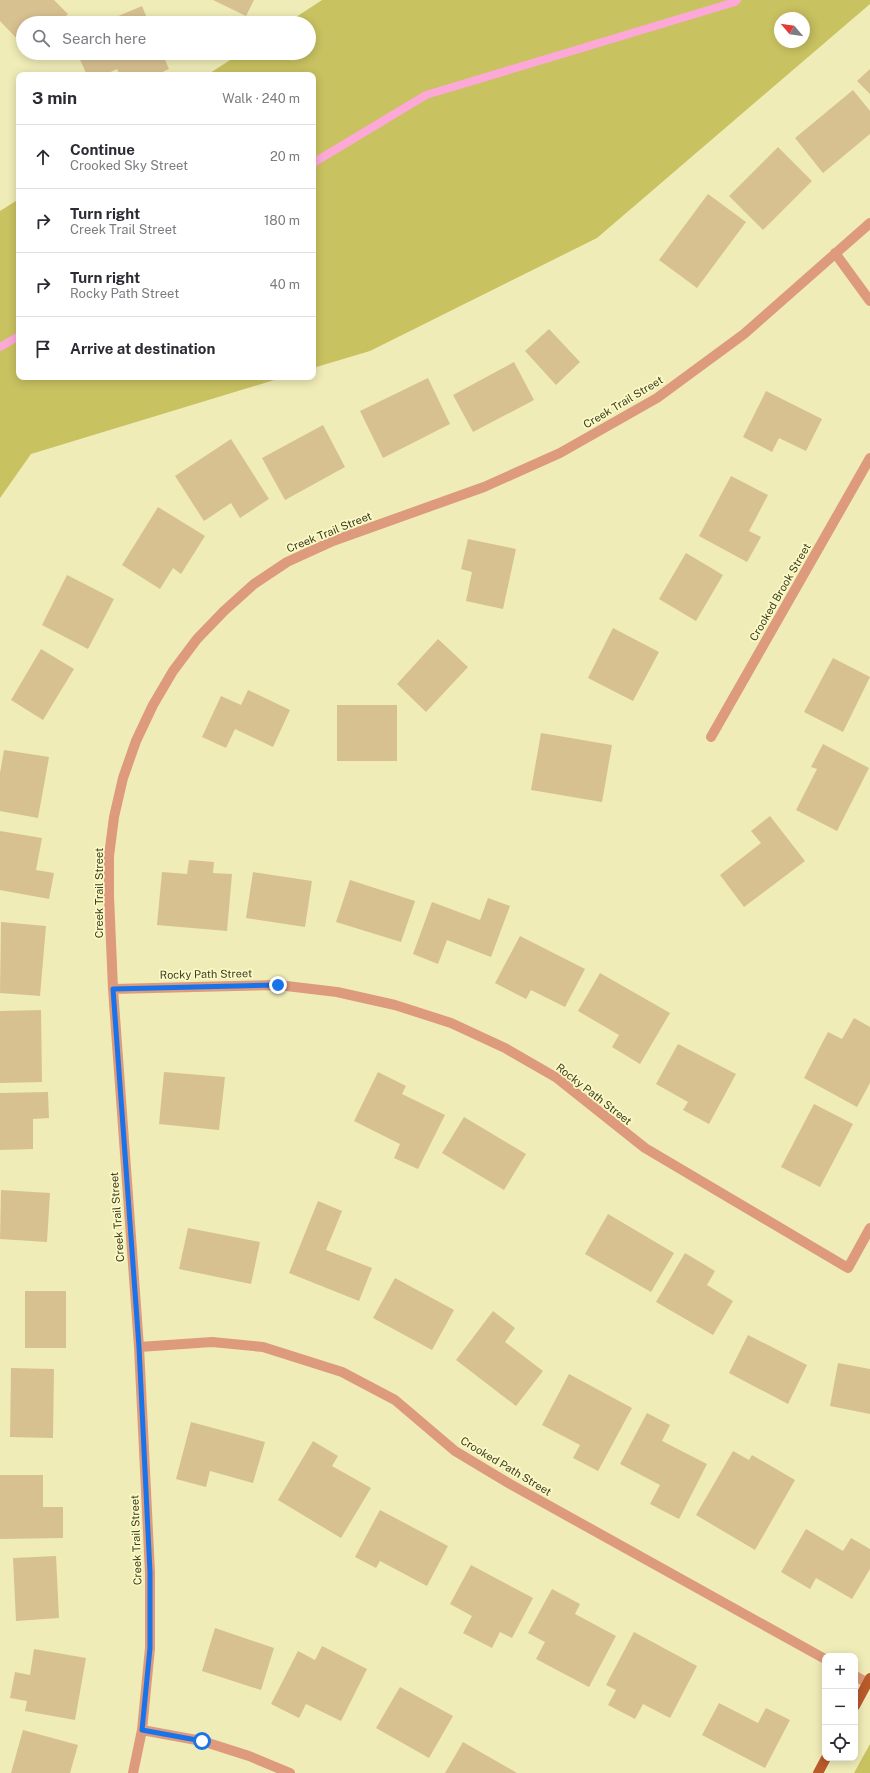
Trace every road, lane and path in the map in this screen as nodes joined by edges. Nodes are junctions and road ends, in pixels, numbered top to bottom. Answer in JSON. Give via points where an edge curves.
{"nodes":[{"id":1,"x":870,"y":223,"type":"edge"},
{"id":2,"x":835,"y":253,"type":"junction"},
{"id":3,"x":870,"y":301,"type":"edge"},
{"id":4,"x":870,"y":458,"type":"edge"},
{"id":5,"x":711,"y":737,"type":"dead end"},
{"id":6,"x":113,"y":989,"type":"junction"},
{"id":7,"x":870,"y":1228,"type":"edge"},
{"id":8,"x":139,"y":1347,"type":"junction"},
{"id":9,"x":822,"y":1657,"type":"edge"},
{"id":10,"x":858,"y":1677,"type":"edge"},
{"id":11,"x":869,"y":1681,"type":"edge"},
{"id":12,"x":858,"y":1701,"type":"edge"},
{"id":13,"x":142,"y":1730,"type":"junction"},
{"id":14,"x":824,"y":1761,"type":"edge"},
{"id":15,"x":133,"y":1773,"type":"edge"},
{"id":16,"x":290,"y":1773,"type":"edge"},
{"id":17,"x":818,"y":1773,"type":"edge"}],
"edges":[{"from":1,"to":2,"type":"street","name":"Creek Trail Street"},
{"from":2,"to":3,"type":"street"},
{"from":2,"to":6,"type":"street","name":"Creek Trail Street","via":[[744,334],[657,398],[560,453],[484,487],[333,541],[287,562],[254,584],[224,611],[192,646],[152,705],[123,778],[109,856]]},
{"from":4,"to":5,"type":"street","name":"Crooked Brook Street"},
{"from":6,"to":7,"type":"street","name":"Rocky Path Street","via":[[278,985],[344,993],[395,1005],[451,1023],[505,1048],[557,1078],[645,1148],[848,1268]]},
{"from":6,"to":8,"type":"street","name":"Creek Trail Street"},
{"from":8,"to":9,"type":"street","name":"Crooked Path Street","via":[[212,1342],[263,1347],[342,1372],[395,1400],[455,1451]]},
{"from":8,"to":13,"type":"street","name":"Creek Trail Street","via":[[150,1573],[150,1648]]},
{"from":10,"to":11,"type":"street"},
{"from":11,"to":12,"type":"main road"},
{"from":13,"to":15,"type":"street","name":"Creek Trail Street"},
{"from":13,"to":16,"type":"street","via":[[202,1741]]},
{"from":14,"to":17,"type":"main road"}]}
